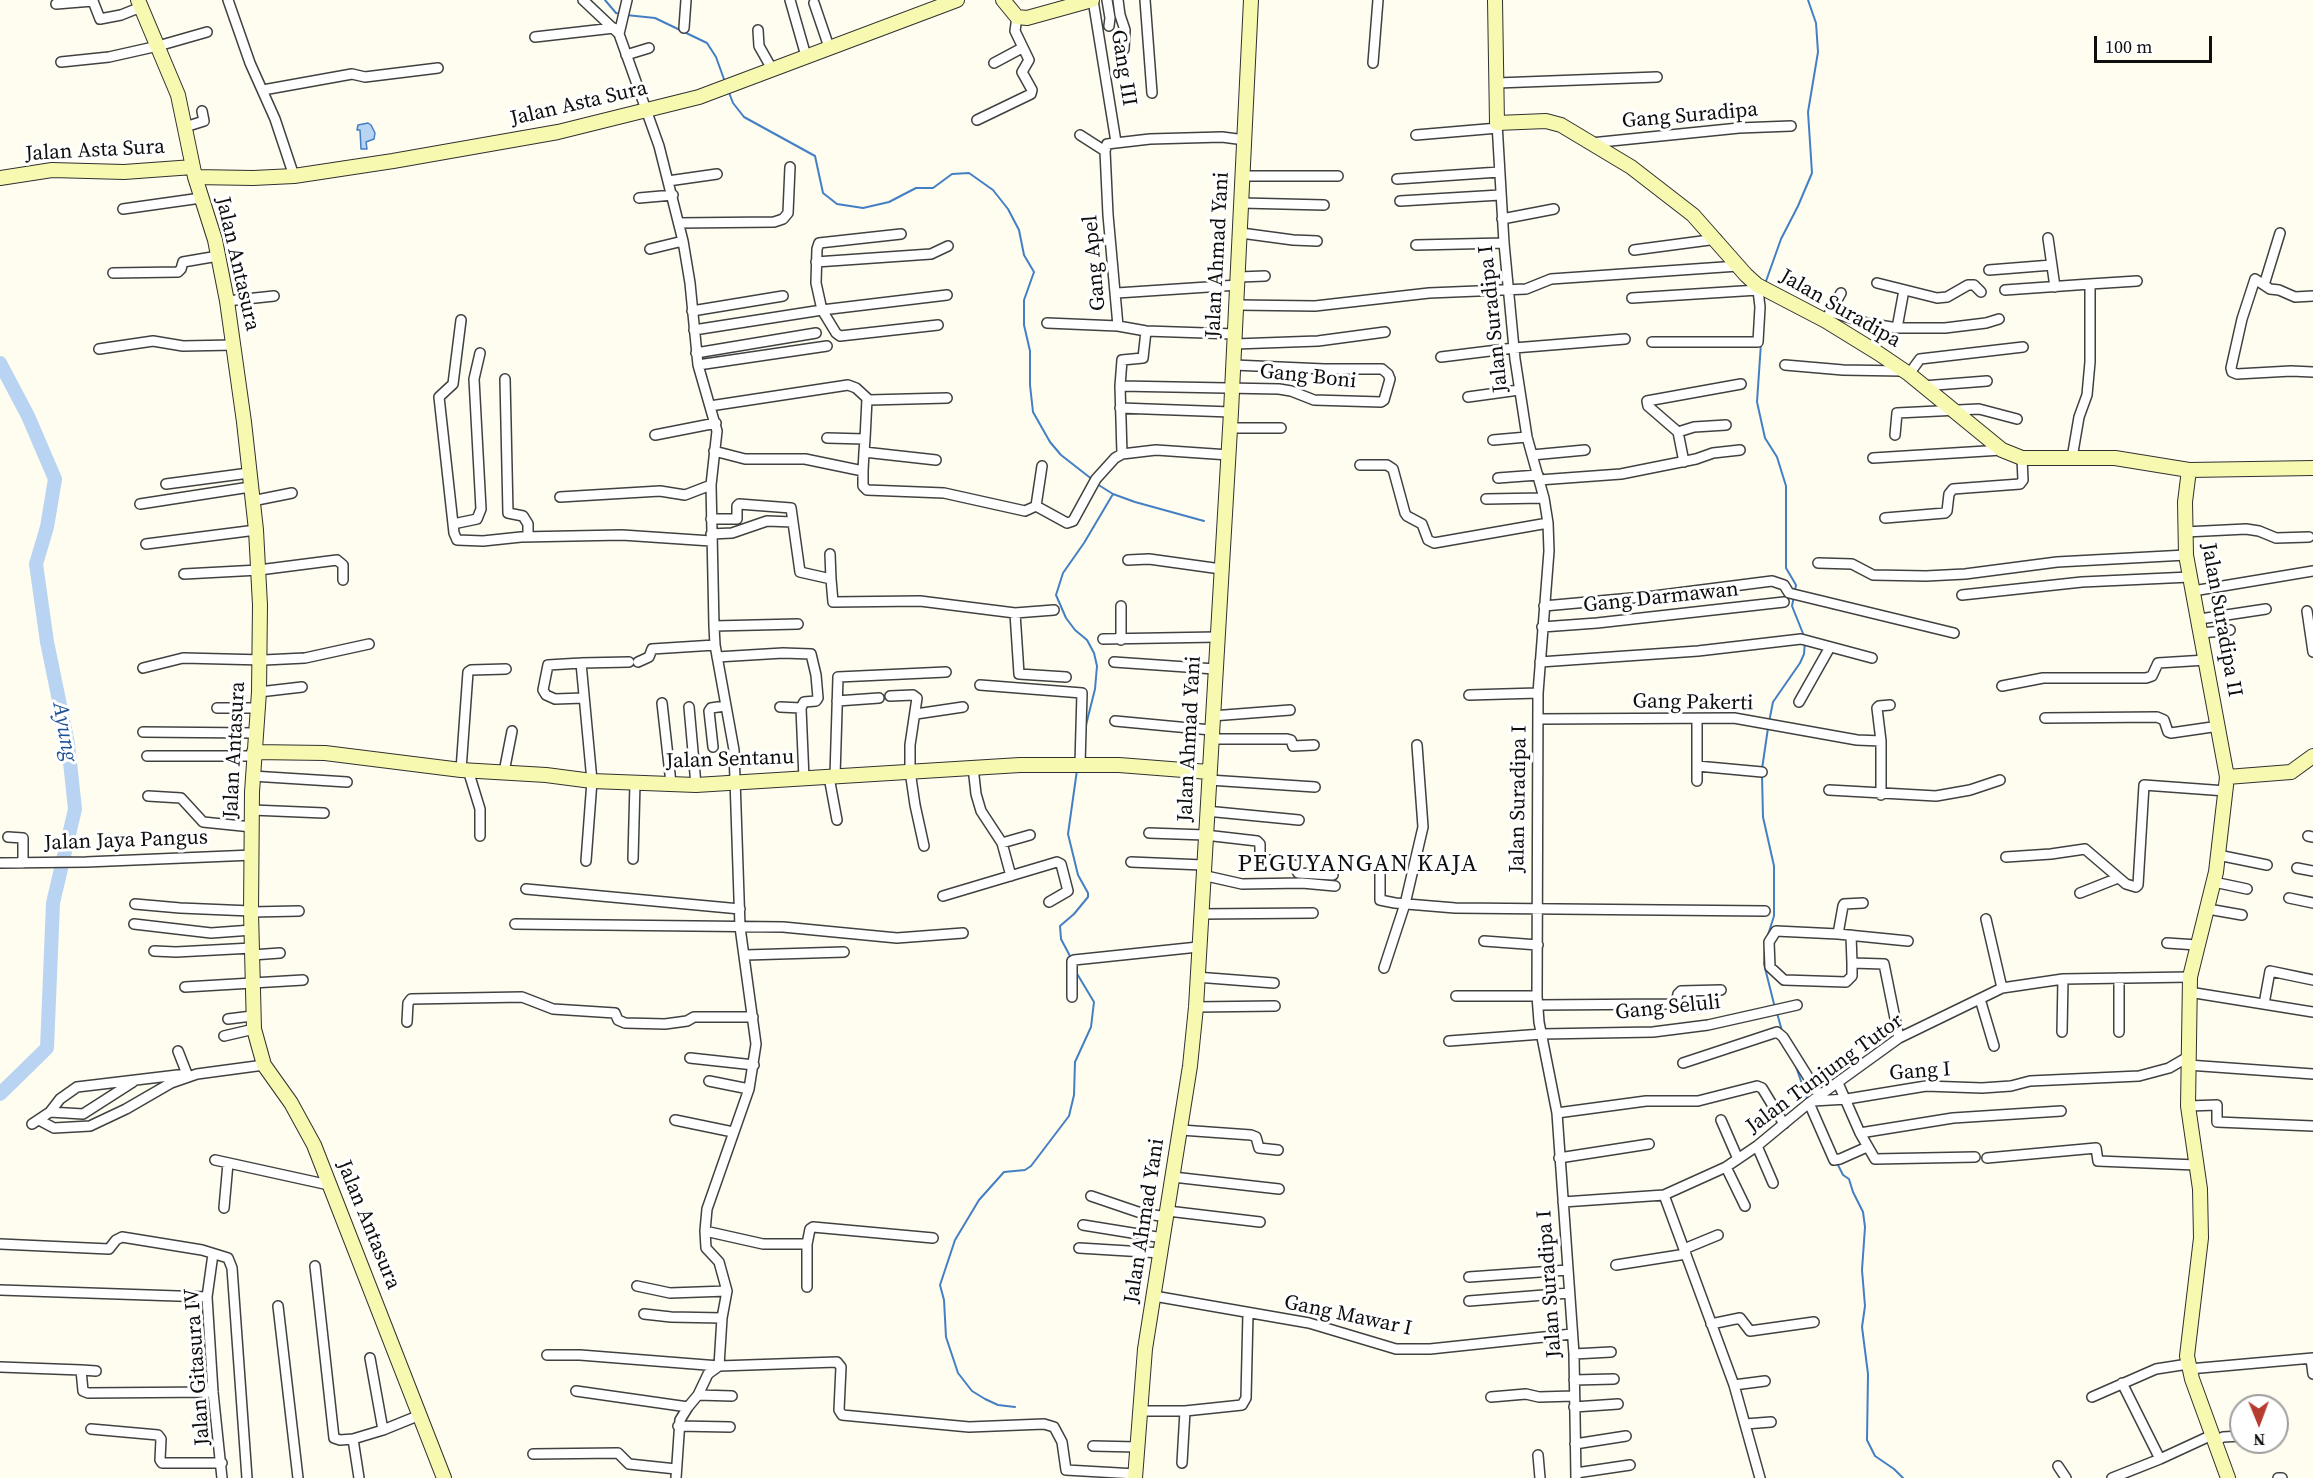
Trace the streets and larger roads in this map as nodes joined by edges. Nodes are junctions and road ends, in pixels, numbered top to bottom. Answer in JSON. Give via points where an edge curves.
{"nodes":[{"id":1,"x":228,"y":0,"type":"edge"},
{"id":2,"x":583,"y":0,"type":"edge"},
{"id":3,"x":686,"y":0,"type":"edge"},
{"id":4,"x":790,"y":0,"type":"edge"},
{"id":5,"x":957,"y":0,"type":"edge"},
{"id":6,"x":1003,"y":0,"type":"edge"},
{"id":7,"x":1090,"y":0,"type":"edge"},
{"id":8,"x":1107,"y":0,"type":"edge"},
{"id":9,"x":1118,"y":0,"type":"edge"},
{"id":10,"x":1145,"y":0,"type":"edge"},
{"id":11,"x":1251,"y":0,"type":"edge"},
{"id":12,"x":1378,"y":0,"type":"edge"},
{"id":13,"x":1495,"y":0,"type":"edge"},
{"id":14,"x":140,"y":3,"type":"edge"},
{"id":15,"x":814,"y":3,"type":"dead end"},
{"id":16,"x":56,"y":4,"type":"dead end"},
{"id":17,"x":626,"y":4,"type":"edge"},
{"id":18,"x":1017,"y":17,"type":"junction"},
{"id":19,"x":1109,"y":26,"type":"dead end"},
{"id":20,"x":684,"y":28,"type":"dead end"},
{"id":21,"x":618,"y":29,"type":"junction"},
{"id":22,"x":758,"y":30,"type":"dead end"},
{"id":23,"x":207,"y":32,"type":"dead end"},
{"id":24,"x":535,"y":37,"type":"dead end"},
{"id":25,"x":158,"y":46,"type":"junction"},
{"id":26,"x":829,"y":47,"type":"junction"},
{"id":27,"x":649,"y":48,"type":"dead end"},
{"id":28,"x":1022,"y":48,"type":"junction"},
{"id":29,"x":1124,"y":49,"type":"dead end"},
{"id":30,"x":626,"y":55,"type":"junction"},
{"id":31,"x":806,"y":56,"type":"junction"},
{"id":32,"x":61,"y":62,"type":"dead end"},
{"id":33,"x":994,"y":63,"type":"dead end"},
{"id":34,"x":1373,"y":63,"type":"dead end"},
{"id":35,"x":438,"y":68,"type":"dead end"},
{"id":36,"x":772,"y":69,"type":"junction"},
{"id":37,"x":1657,"y":77,"type":"dead end"},
{"id":38,"x":1497,"y":83,"type":"junction"},
{"id":39,"x":263,"y":90,"type":"junction"},
{"id":40,"x":1152,"y":93,"type":"dead end"},
{"id":41,"x":202,"y":111,"type":"dead end"},
{"id":42,"x":646,"y":111,"type":"junction"},
{"id":43,"x":977,"y":120,"type":"dead end"},
{"id":44,"x":1497,"y":126,"type":"junction"},
{"id":45,"x":1791,"y":126,"type":"dead end"},
{"id":46,"x":184,"y":127,"type":"junction"},
{"id":47,"x":1080,"y":135,"type":"dead end"},
{"id":48,"x":1416,"y":135,"type":"dead end"},
{"id":49,"x":1245,"y":140,"type":"junction"},
{"id":50,"x":1116,"y":142,"type":"junction"},
{"id":51,"x":1591,"y":143,"type":"junction"},
{"id":52,"x":1105,"y":151,"type":"junction"},
{"id":53,"x":790,"y":167,"type":"dead end"},
{"id":54,"x":194,"y":172,"type":"junction"},
{"id":55,"x":1498,"y":172,"type":"junction"},
{"id":56,"x":717,"y":174,"type":"dead end"},
{"id":57,"x":294,"y":176,"type":"junction"},
{"id":58,"x":1243,"y":176,"type":"junction"},
{"id":59,"x":1338,"y":176,"type":"dead end"},
{"id":60,"x":0,"y":178,"type":"edge"},
{"id":61,"x":1397,"y":179,"type":"dead end"},
{"id":62,"x":668,"y":181,"type":"junction"},
{"id":63,"x":673,"y":195,"type":"junction"},
{"id":64,"x":1500,"y":195,"type":"junction"},
{"id":65,"x":201,"y":198,"type":"junction"},
{"id":66,"x":639,"y":198,"type":"dead end"},
{"id":67,"x":1400,"y":201,"type":"dead end"},
{"id":68,"x":1242,"y":203,"type":"junction"},
{"id":69,"x":1324,"y":205,"type":"dead end"},
{"id":70,"x":123,"y":209,"type":"dead end"},
{"id":71,"x":1554,"y":209,"type":"dead end"},
{"id":72,"x":1502,"y":219,"type":"junction"},
{"id":73,"x":679,"y":223,"type":"junction"},
{"id":74,"x":1241,"y":233,"type":"junction"},
{"id":75,"x":2280,"y":233,"type":"dead end"},
{"id":76,"x":901,"y":234,"type":"dead end"},
{"id":77,"x":2048,"y":238,"type":"dead end"},
{"id":78,"x":1717,"y":239,"type":"junction"},
{"id":79,"x":682,"y":241,"type":"junction"},
{"id":80,"x":1317,"y":241,"type":"dead end"},
{"id":81,"x":1504,"y":243,"type":"junction"},
{"id":82,"x":1416,"y":245,"type":"dead end"},
{"id":83,"x":948,"y":246,"type":"dead end"},
{"id":84,"x":650,"y":249,"type":"dead end"},
{"id":85,"x":1634,"y":250,"type":"dead end"},
{"id":86,"x":218,"y":256,"type":"junction"},
{"id":87,"x":816,"y":262,"type":"junction"},
{"id":88,"x":2052,"y":265,"type":"junction"},
{"id":89,"x":1738,"y":266,"type":"junction"},
{"id":90,"x":1989,"y":270,"type":"dead end"},
{"id":91,"x":113,"y":273,"type":"dead end"},
{"id":92,"x":1265,"y":276,"type":"dead end"},
{"id":93,"x":1239,"y":281,"type":"junction"},
{"id":94,"x":2137,"y":281,"type":"dead end"},
{"id":95,"x":1877,"y":283,"type":"dead end"},
{"id":96,"x":2090,"y":284,"type":"junction"},
{"id":97,"x":2264,"y":285,"type":"junction"},
{"id":98,"x":1758,"y":287,"type":"junction"},
{"id":99,"x":2055,"y":287,"type":"junction"},
{"id":100,"x":1508,"y":290,"type":"junction"},
{"id":101,"x":1904,"y":290,"type":"junction"},
{"id":102,"x":2005,"y":290,"type":"dead end"},
{"id":103,"x":1981,"y":292,"type":"dead end"},
{"id":104,"x":1117,"y":293,"type":"junction"},
{"id":105,"x":1840,"y":293,"type":"dead end"},
{"id":106,"x":947,"y":295,"type":"dead end"},
{"id":107,"x":274,"y":296,"type":"dead end"},
{"id":108,"x":783,"y":296,"type":"dead end"},
{"id":109,"x":2313,"y":296,"type":"edge"},
{"id":110,"x":1632,"y":298,"type":"dead end"},
{"id":111,"x":227,"y":301,"type":"junction"},
{"id":112,"x":1237,"y":304,"type":"junction"},
{"id":113,"x":822,"y":310,"type":"junction"},
{"id":114,"x":692,"y":311,"type":"junction"},
{"id":115,"x":1828,"y":316,"type":"junction"},
{"id":116,"x":1999,"y":319,"type":"dead end"},
{"id":117,"x":461,"y":320,"type":"dead end"},
{"id":118,"x":1047,"y":323,"type":"dead end"},
{"id":119,"x":938,"y":325,"type":"dead end"},
{"id":120,"x":1118,"y":326,"type":"junction"},
{"id":121,"x":1897,"y":328,"type":"junction"},
{"id":122,"x":694,"y":330,"type":"junction"},
{"id":123,"x":1146,"y":331,"type":"junction"},
{"id":124,"x":1385,"y":332,"type":"dead end"},
{"id":125,"x":816,"y":333,"type":"dead end"},
{"id":126,"x":1235,"y":339,"type":"junction"},
{"id":127,"x":1625,"y":339,"type":"dead end"},
{"id":128,"x":1652,"y":342,"type":"dead end"},
{"id":129,"x":234,"y":345,"type":"junction"},
{"id":130,"x":827,"y":346,"type":"dead end"},
{"id":131,"x":2024,"y":346,"type":"dead end"},
{"id":132,"x":1514,"y":348,"type":"junction"},
{"id":133,"x":99,"y":349,"type":"dead end"},
{"id":134,"x":480,"y":353,"type":"dead end"},
{"id":135,"x":696,"y":353,"type":"junction"},
{"id":136,"x":1441,"y":357,"type":"dead end"},
{"id":137,"x":699,"y":365,"type":"junction"},
{"id":138,"x":1234,"y":365,"type":"junction"},
{"id":139,"x":1785,"y":365,"type":"dead end"},
{"id":140,"x":2313,"y":372,"type":"edge"},
{"id":141,"x":1907,"y":373,"type":"junction"},
{"id":142,"x":504,"y":379,"type":"dead end"},
{"id":143,"x":1987,"y":381,"type":"dead end"},
{"id":144,"x":1741,"y":384,"type":"dead end"},
{"id":145,"x":1120,"y":386,"type":"junction"},
{"id":146,"x":1923,"y":386,"type":"junction"},
{"id":147,"x":1237,"y":388,"type":"junction"},
{"id":148,"x":1519,"y":390,"type":"junction"},
{"id":149,"x":1468,"y":397,"type":"dead end"},
{"id":150,"x":947,"y":398,"type":"dead end"},
{"id":151,"x":867,"y":399,"type":"junction"},
{"id":152,"x":710,"y":406,"type":"junction"},
{"id":153,"x":1120,"y":408,"type":"junction"},
{"id":154,"x":1231,"y":412,"type":"junction"},
{"id":155,"x":1954,"y":412,"type":"junction"},
{"id":156,"x":2017,"y":419,"type":"dead end"},
{"id":157,"x":716,"y":423,"type":"junction"},
{"id":158,"x":1726,"y":425,"type":"dead end"},
{"id":159,"x":1231,"y":428,"type":"junction"},
{"id":160,"x":1281,"y":428,"type":"dead end"},
{"id":161,"x":1678,"y":432,"type":"junction"},
{"id":162,"x":656,"y":435,"type":"dead end"},
{"id":163,"x":1895,"y":435,"type":"dead end"},
{"id":164,"x":1527,"y":436,"type":"junction"},
{"id":165,"x":827,"y":438,"type":"dead end"},
{"id":166,"x":865,"y":439,"type":"junction"},
{"id":167,"x":1493,"y":440,"type":"dead end"},
{"id":168,"x":1585,"y":450,"type":"dead end"},
{"id":169,"x":1740,"y":450,"type":"dead end"},
{"id":170,"x":2002,"y":450,"type":"junction"},
{"id":171,"x":714,"y":451,"type":"junction"},
{"id":172,"x":864,"y":452,"type":"junction"},
{"id":173,"x":1122,"y":454,"type":"junction"},
{"id":174,"x":1229,"y":455,"type":"junction"},
{"id":175,"x":1532,"y":455,"type":"junction"},
{"id":176,"x":1873,"y":458,"type":"dead end"},
{"id":177,"x":2022,"y":458,"type":"junction"},
{"id":178,"x":2072,"y":458,"type":"junction"},
{"id":179,"x":936,"y":460,"type":"dead end"},
{"id":180,"x":1684,"y":462,"type":"junction"},
{"id":181,"x":1360,"y":465,"type":"dead end"},
{"id":182,"x":1042,"y":466,"type":"dead end"},
{"id":183,"x":2313,"y":468,"type":"edge"},
{"id":184,"x":2189,"y":470,"type":"junction"},
{"id":185,"x":863,"y":471,"type":"junction"},
{"id":186,"x":249,"y":473,"type":"junction"},
{"id":187,"x":1539,"y":477,"type":"junction"},
{"id":188,"x":1498,"y":478,"type":"dead end"},
{"id":189,"x":166,"y":484,"type":"dead end"},
{"id":190,"x":711,"y":485,"type":"junction"},
{"id":191,"x":292,"y":493,"type":"dead end"},
{"id":192,"x":251,"y":494,"type":"junction"},
{"id":193,"x":560,"y":497,"type":"dead end"},
{"id":194,"x":1544,"y":498,"type":"junction"},
{"id":195,"x":1486,"y":499,"type":"dead end"},
{"id":196,"x":140,"y":504,"type":"dead end"},
{"id":197,"x":1036,"y":506,"type":"junction"},
{"id":198,"x":711,"y":519,"type":"junction"},
{"id":199,"x":1886,"y":519,"type":"dead end"},
{"id":200,"x":793,"y":522,"type":"junction"},
{"id":201,"x":1548,"y":523,"type":"junction"},
{"id":202,"x":453,"y":524,"type":"junction"},
{"id":203,"x":256,"y":530,"type":"junction"},
{"id":204,"x":2185,"y":532,"type":"junction"},
{"id":205,"x":528,"y":537,"type":"junction"},
{"id":206,"x":711,"y":537,"type":"junction"},
{"id":207,"x":2309,"y":537,"type":"dead end"},
{"id":208,"x":146,"y":544,"type":"dead end"},
{"id":209,"x":830,"y":554,"type":"dead end"},
{"id":210,"x":2186,"y":555,"type":"junction"},
{"id":211,"x":1128,"y":560,"type":"dead end"},
{"id":212,"x":1818,"y":563,"type":"dead end"},
{"id":213,"x":1221,"y":569,"type":"junction"},
{"id":214,"x":259,"y":570,"type":"junction"},
{"id":215,"x":2313,"y":571,"type":"edge"},
{"id":216,"x":184,"y":574,"type":"dead end"},
{"id":217,"x":831,"y":579,"type":"junction"},
{"id":218,"x":344,"y":580,"type":"dead end"},
{"id":219,"x":2191,"y":584,"type":"junction"},
{"id":220,"x":1962,"y":595,"type":"dead end"},
{"id":221,"x":1784,"y":602,"type":"dead end"},
{"id":222,"x":1121,"y":606,"type":"dead end"},
{"id":223,"x":1544,"y":606,"type":"junction"},
{"id":224,"x":2266,"y":609,"type":"dead end"},
{"id":225,"x":1053,"y":610,"type":"dead end"},
{"id":226,"x":2307,"y":611,"type":"dead end"},
{"id":227,"x":1015,"y":613,"type":"junction"},
{"id":228,"x":798,"y":624,"type":"dead end"},
{"id":229,"x":714,"y":626,"type":"junction"},
{"id":230,"x":2201,"y":626,"type":"junction"},
{"id":231,"x":1542,"y":627,"type":"junction"},
{"id":232,"x":2230,"y":630,"type":"dead end"},
{"id":233,"x":1954,"y":633,"type":"dead end"},
{"id":234,"x":1217,"y":637,"type":"junction"},
{"id":235,"x":1103,"y":639,"type":"dead end"},
{"id":236,"x":1120,"y":640,"type":"junction"},
{"id":237,"x":369,"y":645,"type":"dead end"},
{"id":238,"x":715,"y":645,"type":"junction"},
{"id":239,"x":1830,"y":647,"type":"junction"},
{"id":240,"x":2313,"y":652,"type":"edge"},
{"id":241,"x":717,"y":657,"type":"junction"},
{"id":242,"x":1872,"y":658,"type":"dead end"},
{"id":243,"x":259,"y":660,"type":"junction"},
{"id":244,"x":2206,"y":660,"type":"junction"},
{"id":245,"x":1114,"y":662,"type":"dead end"},
{"id":246,"x":1540,"y":662,"type":"junction"},
{"id":247,"x":581,"y":663,"type":"junction"},
{"id":248,"x":143,"y":668,"type":"dead end"},
{"id":249,"x":506,"y":669,"type":"dead end"},
{"id":250,"x":1215,"y":669,"type":"junction"},
{"id":251,"x":946,"y":672,"type":"dead end"},
{"id":252,"x":1066,"y":677,"type":"dead end"},
{"id":253,"x":980,"y":685,"type":"dead end"},
{"id":254,"x":2002,"y":686,"type":"dead end"},
{"id":255,"x":302,"y":687,"type":"dead end"},
{"id":256,"x":259,"y":692,"type":"junction"},
{"id":257,"x":1538,"y":693,"type":"junction"},
{"id":258,"x":1469,"y":694,"type":"dead end"},
{"id":259,"x":890,"y":696,"type":"dead end"},
{"id":260,"x":585,"y":698,"type":"junction"},
{"id":261,"x":879,"y":698,"type":"dead end"},
{"id":262,"x":837,"y":701,"type":"junction"},
{"id":263,"x":1799,"y":702,"type":"dead end"},
{"id":264,"x":662,"y":703,"type":"dead end"},
{"id":265,"x":1890,"y":705,"type":"dead end"},
{"id":266,"x":725,"y":706,"type":"junction"},
{"id":267,"x":963,"y":706,"type":"dead end"},
{"id":268,"x":689,"y":707,"type":"dead end"},
{"id":269,"x":780,"y":707,"type":"dead end"},
{"id":270,"x":217,"y":708,"type":"dead end"},
{"id":271,"x":257,"y":708,"type":"junction"},
{"id":272,"x":801,"y":708,"type":"junction"},
{"id":273,"x":1290,"y":710,"type":"dead end"},
{"id":274,"x":916,"y":714,"type":"junction"},
{"id":275,"x":2045,"y":718,"type":"dead end"},
{"id":276,"x":1538,"y":719,"type":"junction"},
{"id":277,"x":1697,"y":719,"type":"junction"},
{"id":278,"x":1115,"y":721,"type":"dead end"},
{"id":279,"x":2219,"y":726,"type":"junction"},
{"id":280,"x":1211,"y":728,"type":"junction"},
{"id":281,"x":512,"y":731,"type":"dead end"},
{"id":282,"x":143,"y":732,"type":"dead end"},
{"id":283,"x":255,"y":733,"type":"junction"},
{"id":284,"x":1881,"y":741,"type":"junction"},
{"id":285,"x":1314,"y":745,"type":"dead end"},
{"id":286,"x":1417,"y":745,"type":"dead end"},
{"id":287,"x":713,"y":747,"type":"dead end"},
{"id":288,"x":254,"y":754,"type":"junction"},
{"id":289,"x":147,"y":756,"type":"dead end"},
{"id":290,"x":2313,"y":756,"type":"edge"},
{"id":291,"x":1080,"y":764,"type":"junction"},
{"id":292,"x":1697,"y":766,"type":"junction"},
{"id":293,"x":973,"y":767,"type":"junction"},
{"id":294,"x":464,"y":770,"type":"junction"},
{"id":295,"x":910,"y":771,"type":"junction"},
{"id":296,"x":504,"y":772,"type":"junction"},
{"id":297,"x":1762,"y":772,"type":"dead end"},
{"id":298,"x":252,"y":776,"type":"junction"},
{"id":299,"x":832,"y":776,"type":"junction"},
{"id":300,"x":1209,"y":776,"type":"junction"},
{"id":301,"x":804,"y":779,"type":"junction"},
{"id":302,"x":2001,"y":780,"type":"dead end"},
{"id":303,"x":592,"y":781,"type":"junction"},
{"id":304,"x":1697,"y":781,"type":"dead end"},
{"id":305,"x":347,"y":782,"type":"dead end"},
{"id":306,"x":635,"y":783,"type":"junction"},
{"id":307,"x":671,"y":783,"type":"junction"},
{"id":308,"x":735,"y":783,"type":"junction"},
{"id":309,"x":2227,"y":784,"type":"junction"},
{"id":310,"x":696,"y":785,"type":"junction"},
{"id":311,"x":1315,"y":787,"type":"dead end"},
{"id":312,"x":1829,"y":790,"type":"dead end"},
{"id":313,"x":1881,"y":795,"type":"junction"},
{"id":314,"x":148,"y":796,"type":"dead end"},
{"id":315,"x":252,"y":810,"type":"junction"},
{"id":316,"x":1206,"y":811,"type":"junction"},
{"id":317,"x":324,"y":813,"type":"dead end"},
{"id":318,"x":837,"y":820,"type":"dead end"},
{"id":319,"x":1299,"y":820,"type":"dead end"},
{"id":320,"x":252,"y":827,"type":"junction"},
{"id":321,"x":1149,"y":833,"type":"dead end"},
{"id":322,"x":1030,"y":835,"type":"dead end"},
{"id":323,"x":1205,"y":835,"type":"junction"},
{"id":324,"x":480,"y":836,"type":"dead end"},
{"id":325,"x":8,"y":837,"type":"dead end"},
{"id":326,"x":1002,"y":843,"type":"junction"},
{"id":327,"x":924,"y":846,"type":"dead end"},
{"id":328,"x":253,"y":855,"type":"junction"},
{"id":329,"x":2218,"y":855,"type":"junction"},
{"id":330,"x":2006,"y":857,"type":"dead end"},
{"id":331,"x":633,"y":859,"type":"dead end"},
{"id":332,"x":586,"y":861,"type":"dead end"},
{"id":333,"x":0,"y":862,"type":"edge"},
{"id":334,"x":1131,"y":862,"type":"dead end"},
{"id":335,"x":22,"y":863,"type":"junction"},
{"id":336,"x":2267,"y":865,"type":"dead end"},
{"id":337,"x":2297,"y":867,"type":"dead end"},
{"id":338,"x":1380,"y":868,"type":"dead end"},
{"id":339,"x":1203,"y":870,"type":"junction"},
{"id":340,"x":2313,"y":871,"type":"edge"},
{"id":341,"x":1333,"y":875,"type":"dead end"},
{"id":342,"x":1011,"y":876,"type":"junction"},
{"id":343,"x":2118,"y":878,"type":"junction"},
{"id":344,"x":2214,"y":882,"type":"junction"},
{"id":345,"x":1335,"y":886,"type":"dead end"},
{"id":346,"x":526,"y":889,"type":"dead end"},
{"id":347,"x":2247,"y":889,"type":"dead end"},
{"id":348,"x":2080,"y":893,"type":"dead end"},
{"id":349,"x":943,"y":896,"type":"dead end"},
{"id":350,"x":2289,"y":898,"type":"dead end"},
{"id":351,"x":1049,"y":903,"type":"dead end"},
{"id":352,"x":1863,"y":903,"type":"dead end"},
{"id":353,"x":2313,"y":903,"type":"edge"},
{"id":354,"x":135,"y":904,"type":"dead end"},
{"id":355,"x":1405,"y":904,"type":"junction"},
{"id":356,"x":1536,"y":908,"type":"junction"},
{"id":357,"x":740,"y":909,"type":"junction"},
{"id":358,"x":2208,"y":909,"type":"junction"},
{"id":359,"x":251,"y":911,"type":"junction"},
{"id":360,"x":299,"y":911,"type":"dead end"},
{"id":361,"x":1765,"y":911,"type":"dead end"},
{"id":362,"x":1313,"y":913,"type":"dead end"},
{"id":363,"x":1200,"y":914,"type":"junction"},
{"id":364,"x":2242,"y":915,"type":"dead end"},
{"id":365,"x":1986,"y":919,"type":"dead end"},
{"id":366,"x":134,"y":924,"type":"dead end"},
{"id":367,"x":515,"y":924,"type":"dead end"},
{"id":368,"x":740,"y":927,"type":"junction"},
{"id":369,"x":252,"y":930,"type":"junction"},
{"id":370,"x":963,"y":933,"type":"dead end"},
{"id":371,"x":1838,"y":934,"type":"junction"},
{"id":372,"x":1851,"y":935,"type":"junction"},
{"id":373,"x":1484,"y":941,"type":"dead end"},
{"id":374,"x":1908,"y":941,"type":"dead end"},
{"id":375,"x":2167,"y":943,"type":"dead end"},
{"id":376,"x":1538,"y":945,"type":"junction"},
{"id":377,"x":2197,"y":945,"type":"junction"},
{"id":378,"x":1198,"y":947,"type":"junction"},
{"id":379,"x":154,"y":951,"type":"dead end"},
{"id":380,"x":252,"y":951,"type":"junction"},
{"id":381,"x":844,"y":952,"type":"dead end"},
{"id":382,"x":280,"y":953,"type":"dead end"},
{"id":383,"x":746,"y":955,"type":"junction"},
{"id":384,"x":1852,"y":963,"type":"junction"},
{"id":385,"x":1384,"y":968,"type":"dead end"},
{"id":386,"x":1196,"y":977,"type":"junction"},
{"id":387,"x":2190,"y":977,"type":"junction"},
{"id":388,"x":2119,"y":978,"type":"junction"},
{"id":389,"x":2063,"y":979,"type":"junction"},
{"id":390,"x":303,"y":980,"type":"dead end"},
{"id":391,"x":2313,"y":980,"type":"edge"},
{"id":392,"x":252,"y":982,"type":"junction"},
{"id":393,"x":1274,"y":983,"type":"dead end"},
{"id":394,"x":185,"y":987,"type":"dead end"},
{"id":395,"x":2002,"y":988,"type":"junction"},
{"id":396,"x":1721,"y":990,"type":"dead end"},
{"id":397,"x":2189,"y":992,"type":"junction"},
{"id":398,"x":1456,"y":996,"type":"dead end"},
{"id":399,"x":1072,"y":997,"type":"dead end"},
{"id":400,"x":1980,"y":999,"type":"junction"},
{"id":401,"x":1537,"y":1000,"type":"junction"},
{"id":402,"x":2264,"y":1004,"type":"junction"},
{"id":403,"x":1797,"y":1005,"type":"dead end"},
{"id":404,"x":1275,"y":1006,"type":"dead end"},
{"id":405,"x":1196,"y":1007,"type":"junction"},
{"id":406,"x":2313,"y":1012,"type":"edge"},
{"id":407,"x":753,"y":1017,"type":"junction"},
{"id":408,"x":228,"y":1019,"type":"dead end"},
{"id":409,"x":253,"y":1022,"type":"junction"},
{"id":410,"x":408,"y":1022,"type":"dead end"},
{"id":411,"x":2062,"y":1032,"type":"dead end"},
{"id":412,"x":2119,"y":1032,"type":"dead end"},
{"id":413,"x":1542,"y":1034,"type":"junction"},
{"id":414,"x":224,"y":1036,"type":"dead end"},
{"id":415,"x":1899,"y":1038,"type":"junction"},
{"id":416,"x":1449,"y":1041,"type":"dead end"},
{"id":417,"x":1994,"y":1046,"type":"dead end"},
{"id":418,"x":178,"y":1051,"type":"dead end"},
{"id":419,"x":690,"y":1059,"type":"dead end"},
{"id":420,"x":2188,"y":1061,"type":"junction"},
{"id":421,"x":1683,"y":1063,"type":"dead end"},
{"id":422,"x":264,"y":1065,"type":"junction"},
{"id":423,"x":754,"y":1065,"type":"junction"},
{"id":424,"x":187,"y":1074,"type":"junction"},
{"id":425,"x":197,"y":1074,"type":"junction"},
{"id":426,"x":2313,"y":1074,"type":"edge"},
{"id":427,"x":135,"y":1081,"type":"junction"},
{"id":428,"x":709,"y":1081,"type":"dead end"},
{"id":429,"x":1838,"y":1083,"type":"junction"},
{"id":430,"x":749,"y":1089,"type":"junction"},
{"id":431,"x":1847,"y":1099,"type":"junction"},
{"id":432,"x":1814,"y":1100,"type":"junction"},
{"id":433,"x":2188,"y":1106,"type":"junction"},
{"id":434,"x":2061,"y":1111,"type":"dead end"},
{"id":435,"x":50,"y":1112,"type":"junction"},
{"id":436,"x":1557,"y":1113,"type":"junction"},
{"id":437,"x":1722,"y":1119,"type":"dead end"},
{"id":438,"x":675,"y":1120,"type":"dead end"},
{"id":439,"x":1784,"y":1124,"type":"junction"},
{"id":440,"x":2313,"y":1125,"type":"edge"},
{"id":441,"x":1181,"y":1130,"type":"junction"},
{"id":442,"x":733,"y":1132,"type":"junction"},
{"id":443,"x":1860,"y":1133,"type":"junction"},
{"id":444,"x":1649,"y":1144,"type":"dead end"},
{"id":445,"x":1757,"y":1146,"type":"junction"},
{"id":446,"x":1867,"y":1148,"type":"junction"},
{"id":447,"x":1278,"y":1150,"type":"dead end"},
{"id":448,"x":1975,"y":1156,"type":"dead end"},
{"id":449,"x":1559,"y":1158,"type":"junction"},
{"id":450,"x":1987,"y":1158,"type":"dead end"},
{"id":451,"x":1738,"y":1159,"type":"junction"},
{"id":452,"x":214,"y":1160,"type":"dead end"},
{"id":453,"x":228,"y":1163,"type":"junction"},
{"id":454,"x":2196,"y":1165,"type":"junction"},
{"id":455,"x":1726,"y":1167,"type":"junction"},
{"id":456,"x":1173,"y":1177,"type":"junction"},
{"id":457,"x":1773,"y":1183,"type":"dead end"},
{"id":458,"x":329,"y":1185,"type":"junction"},
{"id":459,"x":1279,"y":1189,"type":"dead end"},
{"id":460,"x":1664,"y":1195,"type":"junction"},
{"id":461,"x":1091,"y":1196,"type":"dead end"},
{"id":462,"x":1563,"y":1202,"type":"junction"},
{"id":463,"x":1745,"y":1206,"type":"dead end"},
{"id":464,"x":224,"y":1208,"type":"dead end"},
{"id":465,"x":1167,"y":1214,"type":"junction"},
{"id":466,"x":1260,"y":1222,"type":"dead end"},
{"id":467,"x":1083,"y":1225,"type":"dead end"},
{"id":468,"x":705,"y":1231,"type":"junction"},
{"id":469,"x":1718,"y":1235,"type":"dead end"},
{"id":470,"x":933,"y":1238,"type":"dead end"},
{"id":471,"x":1163,"y":1238,"type":"junction"},
{"id":472,"x":0,"y":1244,"type":"edge"},
{"id":473,"x":807,"y":1244,"type":"junction"},
{"id":474,"x":1079,"y":1248,"type":"dead end"},
{"id":475,"x":1685,"y":1252,"type":"junction"},
{"id":476,"x":1161,"y":1253,"type":"junction"},
{"id":477,"x":213,"y":1254,"type":"junction"},
{"id":478,"x":1616,"y":1265,"type":"dead end"},
{"id":479,"x":315,"y":1266,"type":"dead end"},
{"id":480,"x":1568,"y":1270,"type":"junction"},
{"id":481,"x":1469,"y":1277,"type":"dead end"},
{"id":482,"x":637,"y":1286,"type":"dead end"},
{"id":483,"x":807,"y":1287,"type":"dead end"},
{"id":484,"x":0,"y":1290,"type":"edge"},
{"id":485,"x":727,"y":1291,"type":"junction"},
{"id":486,"x":1569,"y":1293,"type":"junction"},
{"id":487,"x":1154,"y":1296,"type":"junction"},
{"id":488,"x":207,"y":1297,"type":"junction"},
{"id":489,"x":1469,"y":1301,"type":"dead end"},
{"id":490,"x":278,"y":1306,"type":"dead end"},
{"id":491,"x":1248,"y":1313,"type":"junction"},
{"id":492,"x":644,"y":1314,"type":"dead end"},
{"id":493,"x":722,"y":1318,"type":"junction"},
{"id":494,"x":1814,"y":1322,"type":"dead end"},
{"id":495,"x":1711,"y":1324,"type":"junction"},
{"id":496,"x":1572,"y":1334,"type":"junction"},
{"id":497,"x":1611,"y":1352,"type":"dead end"},
{"id":498,"x":1574,"y":1354,"type":"junction"},
{"id":499,"x":547,"y":1355,"type":"dead end"},
{"id":500,"x":370,"y":1358,"type":"dead end"},
{"id":501,"x":2312,"y":1358,"type":"edge"},
{"id":502,"x":0,"y":1366,"type":"edge"},
{"id":503,"x":719,"y":1366,"type":"junction"},
{"id":504,"x":2189,"y":1366,"type":"junction"},
{"id":505,"x":81,"y":1370,"type":"junction"},
{"id":506,"x":96,"y":1371,"type":"dead end"},
{"id":507,"x":2313,"y":1374,"type":"edge"},
{"id":508,"x":1614,"y":1379,"type":"dead end"},
{"id":509,"x":1574,"y":1380,"type":"junction"},
{"id":510,"x":1765,"y":1382,"type":"dead end"},
{"id":511,"x":2122,"y":1383,"type":"junction"},
{"id":512,"x":1734,"y":1385,"type":"junction"},
{"id":513,"x":576,"y":1391,"type":"dead end"},
{"id":514,"x":213,"y":1392,"type":"junction"},
{"id":515,"x":698,"y":1395,"type":"junction"},
{"id":516,"x":732,"y":1396,"type":"dead end"},
{"id":517,"x":1574,"y":1396,"type":"junction"},
{"id":518,"x":1491,"y":1397,"type":"dead end"},
{"id":519,"x":2092,"y":1397,"type":"dead end"},
{"id":520,"x":1618,"y":1404,"type":"dead end"},
{"id":521,"x":688,"y":1407,"type":"junction"},
{"id":522,"x":1574,"y":1407,"type":"junction"},
{"id":523,"x":1140,"y":1411,"type":"junction"},
{"id":524,"x":1185,"y":1411,"type":"junction"},
{"id":525,"x":420,"y":1415,"type":"junction"},
{"id":526,"x":1770,"y":1422,"type":"dead end"},
{"id":527,"x":1745,"y":1424,"type":"junction"},
{"id":528,"x":678,"y":1426,"type":"junction"},
{"id":529,"x":730,"y":1427,"type":"dead end"},
{"id":530,"x":91,"y":1429,"type":"dead end"},
{"id":531,"x":382,"y":1430,"type":"junction"},
{"id":532,"x":1626,"y":1436,"type":"dead end"},
{"id":533,"x":2229,"y":1437,"type":"edge"},
{"id":534,"x":2213,"y":1438,"type":"junction"},
{"id":535,"x":353,"y":1439,"type":"junction"},
{"id":536,"x":1575,"y":1444,"type":"junction"},
{"id":537,"x":1093,"y":1446,"type":"dead end"},
{"id":538,"x":1137,"y":1447,"type":"junction"},
{"id":539,"x":533,"y":1454,"type":"dead end"},
{"id":540,"x":1538,"y":1455,"type":"dead end"},
{"id":541,"x":2160,"y":1459,"type":"junction"},
{"id":542,"x":222,"y":1463,"type":"junction"},
{"id":543,"x":1182,"y":1464,"type":"dead end"},
{"id":544,"x":1630,"y":1466,"type":"dead end"},
{"id":545,"x":2058,"y":1466,"type":"dead end"},
{"id":546,"x":676,"y":1473,"type":"edge"},
{"id":547,"x":1136,"y":1476,"type":"edge"},
{"id":548,"x":1576,"y":1476,"type":"edge"},
{"id":549,"x":222,"y":1478,"type":"edge"},
{"id":550,"x":247,"y":1478,"type":"edge"},
{"id":551,"x":298,"y":1478,"type":"edge"},
{"id":552,"x":359,"y":1478,"type":"edge"},
{"id":553,"x":444,"y":1478,"type":"edge"},
{"id":554,"x":1540,"y":1478,"type":"edge"},
{"id":555,"x":1760,"y":1478,"type":"edge"},
{"id":556,"x":2066,"y":1478,"type":"edge"},
{"id":557,"x":2112,"y":1478,"type":"edge"},
{"id":558,"x":2228,"y":1478,"type":"edge"}],
"edges":[{"from":1,"to":39,"type":"street"},
{"from":2,"to":21,"type":"street"},
{"from":3,"to":20,"type":"street"},
{"from":4,"to":31,"type":"street"},
{"from":5,"to":26,"type":"street","name":"Jalan Asta Sura"},
{"from":6,"to":18,"type":"street"},
{"from":7,"to":18,"type":"street","via":[[1033,17]]},
{"from":7,"to":50,"type":"street","name":"Gang III"},
{"from":8,"to":19,"type":"street"},
{"from":9,"to":29,"type":"street","via":[[1125,30]]},
{"from":10,"to":40,"type":"street"},
{"from":11,"to":49,"type":"street","name":"Jalan Ahmad Yani"},
{"from":12,"to":34,"type":"street"},
{"from":13,"to":38,"type":"street"},
{"from":14,"to":16,"type":"street","via":[[121,15],[100,18],[93,1]]},
{"from":14,"to":25,"type":"street","name":"Jalan Antasura"},
{"from":15,"to":26,"type":"street"},
{"from":17,"to":21,"type":"street"},
{"from":18,"to":28,"type":"street","via":[[1015,31]]},
{"from":21,"to":24,"type":"street"},
{"from":21,"to":30,"type":"street"},
{"from":22,"to":36,"type":"street","via":[[759,45]]},
{"from":23,"to":25,"type":"street"},
{"from":25,"to":32,"type":"street"},
{"from":25,"to":46,"type":"street","name":"Jalan Antasura","via":[[177,95]]},
{"from":26,"to":31,"type":"street","name":"Jalan Asta Sura"},
{"from":27,"to":30,"type":"street"},
{"from":28,"to":33,"type":"street"},
{"from":28,"to":43,"type":"street","via":[[1029,60],[1022,72],[1031,94]]},
{"from":30,"to":42,"type":"street"},
{"from":31,"to":36,"type":"street","name":"Jalan Asta Sura"},
{"from":35,"to":39,"type":"street","via":[[365,77],[352,74]]},
{"from":36,"to":42,"type":"street","name":"Jalan Asta Sura"},
{"from":37,"to":38,"type":"street"},
{"from":38,"to":44,"type":"street"},
{"from":39,"to":57,"type":"street"},
{"from":41,"to":46,"type":"street","via":[[204,121]]},
{"from":42,"to":57,"type":"street","name":"Jalan Asta Sura","via":[[541,136]]},
{"from":42,"to":62,"type":"street"},
{"from":44,"to":48,"type":"street"},
{"from":44,"to":51,"type":"street","name":"Jalan Suradipa","via":[[1553,122]]},
{"from":44,"to":55,"type":"street","name":"Jalan Suradipa I"},
{"from":45,"to":51,"type":"street","name":"Gang Suradipa"},
{"from":46,"to":54,"type":"street","name":"Jalan Antasura"},
{"from":47,"to":52,"type":"street"},
{"from":49,"to":50,"type":"street","via":[[1222,137]]},
{"from":49,"to":58,"type":"street","name":"Jalan Ahmad Yani"},
{"from":50,"to":52,"type":"street","via":[[1107,144]]},
{"from":51,"to":78,"type":"street","name":"Jalan Suradipa","via":[[1675,200]]},
{"from":52,"to":104,"type":"street","name":"Gang Apel"},
{"from":53,"to":73,"type":"street","via":[[788,213],[783,219]]},
{"from":54,"to":57,"type":"street","name":"Jalan Asta Sura","via":[[253,178]]},
{"from":54,"to":60,"type":"street","name":"Jalan Asta Sura","via":[[52,170]]},
{"from":54,"to":65,"type":"street","name":"Jalan Antasura"},
{"from":55,"to":61,"type":"street"},
{"from":55,"to":64,"type":"street","name":"Jalan Suradipa I"},
{"from":56,"to":62,"type":"street"},
{"from":58,"to":59,"type":"street"},
{"from":58,"to":68,"type":"street","name":"Jalan Ahmad Yani"},
{"from":62,"to":63,"type":"street"},
{"from":63,"to":66,"type":"street"},
{"from":63,"to":73,"type":"street"},
{"from":64,"to":67,"type":"street"},
{"from":64,"to":72,"type":"street","name":"Jalan Suradipa I"},
{"from":65,"to":70,"type":"street"},
{"from":65,"to":86,"type":"street","name":"Jalan Antasura"},
{"from":68,"to":69,"type":"street"},
{"from":68,"to":74,"type":"street","name":"Jalan Ahmad Yani"},
{"from":71,"to":72,"type":"street"},
{"from":72,"to":81,"type":"street","name":"Jalan Suradipa I"},
{"from":73,"to":79,"type":"street"},
{"from":74,"to":80,"type":"street"},
{"from":74,"to":93,"type":"street","name":"Jalan Ahmad Yani"},
{"from":75,"to":97,"type":"street"},
{"from":76,"to":87,"type":"street","via":[[821,242]]},
{"from":77,"to":88,"type":"street"},
{"from":78,"to":85,"type":"street"},
{"from":78,"to":89,"type":"street","name":"Jalan Suradipa"},
{"from":79,"to":84,"type":"street"},
{"from":79,"to":114,"type":"street"},
{"from":81,"to":82,"type":"street"},
{"from":81,"to":100,"type":"street","name":"Jalan Suradipa I"},
{"from":83,"to":87,"type":"street","via":[[931,254]]},
{"from":86,"to":91,"type":"street","via":[[183,261],[178,272]]},
{"from":86,"to":111,"type":"street","name":"Jalan Antasura"},
{"from":87,"to":113,"type":"street"},
{"from":88,"to":90,"type":"street"},
{"from":88,"to":99,"type":"street"},
{"from":89,"to":98,"type":"street","name":"Jalan Suradipa"},
{"from":89,"to":100,"type":"street","via":[[1551,279],[1535,287]]},
{"from":92,"to":93,"type":"street"},
{"from":93,"to":104,"type":"street"},
{"from":93,"to":112,"type":"street","name":"Jalan Ahmad Yani"},
{"from":94,"to":96,"type":"street"},
{"from":95,"to":101,"type":"street"},
{"from":96,"to":99,"type":"street"},
{"from":96,"to":178,"type":"street","via":[[2088,388]]},
{"from":97,"to":109,"type":"street","via":[[2295,297]]},
{"from":97,"to":140,"type":"street","via":[[2255,279],[2250,289],[2232,355],[2232,372]]},
{"from":98,"to":110,"type":"street"},
{"from":98,"to":115,"type":"street","name":"Jalan Suradipa"},
{"from":98,"to":128,"type":"street","via":[[1758,342]]},
{"from":99,"to":102,"type":"street"},
{"from":100,"to":112,"type":"street","via":[[1429,293],[1308,306]]},
{"from":100,"to":132,"type":"street","name":"Jalan Suradipa I"},
{"from":101,"to":103,"type":"street","via":[[1937,298],[1968,285]]},
{"from":101,"to":121,"type":"street"},
{"from":104,"to":120,"type":"street","name":"Gang Apel"},
{"from":105,"to":115,"type":"street"},
{"from":106,"to":113,"type":"street"},
{"from":107,"to":111,"type":"street"},
{"from":108,"to":114,"type":"street"},
{"from":111,"to":129,"type":"street","name":"Jalan Antasura"},
{"from":112,"to":126,"type":"street","name":"Jalan Ahmad Yani"},
{"from":113,"to":119,"type":"street","via":[[840,336]]},
{"from":113,"to":122,"type":"street"},
{"from":114,"to":122,"type":"street"},
{"from":115,"to":121,"type":"street"},
{"from":115,"to":141,"type":"street","name":"Jalan Suradipa"},
{"from":116,"to":121,"type":"street","via":[[1945,328]]},
{"from":117,"to":202,"type":"street","via":[[453,384],[439,397]]},
{"from":118,"to":120,"type":"street"},
{"from":120,"to":123,"type":"street","name":"Gang Apel"},
{"from":122,"to":135,"type":"street"},
{"from":123,"to":126,"type":"street","name":"Gang Apel"},
{"from":123,"to":145,"type":"street","via":[[1143,358],[1122,360]]},
{"from":124,"to":126,"type":"street","name":"Gang Apel","via":[[1318,341]]},
{"from":125,"to":135,"type":"street"},
{"from":126,"to":138,"type":"street","name":"Jalan Ahmad Yani"},
{"from":127,"to":132,"type":"street"},
{"from":129,"to":133,"type":"street","via":[[187,346],[153,341]]},
{"from":129,"to":186,"type":"street","name":"Jalan Antasura"},
{"from":130,"to":137,"type":"street"},
{"from":131,"to":141,"type":"street","via":[[1919,359]]},
{"from":132,"to":136,"type":"street"},
{"from":132,"to":148,"type":"street","name":"Jalan Suradipa I"},
{"from":134,"to":202,"type":"street","via":[[474,380],[481,509],[477,519]]},
{"from":135,"to":137,"type":"street"},
{"from":137,"to":152,"type":"street"},
{"from":138,"to":147,"type":"street","name":"Jalan Ahmad Yani"},
{"from":138,"to":147,"type":"street","name":"Gang Boni","via":[[1383,369],[1390,380],[1381,402],[1314,400],[1291,391]]},
{"from":139,"to":141,"type":"street"},
{"from":141,"to":146,"type":"street","name":"Jalan Suradipa"},
{"from":142,"to":205,"type":"street","via":[[508,513],[523,516],[528,524]]},
{"from":143,"to":146,"type":"street"},
{"from":144,"to":161,"type":"street","via":[[1648,400],[1648,406]]},
{"from":145,"to":147,"type":"street"},
{"from":145,"to":153,"type":"street"},
{"from":146,"to":155,"type":"street","name":"Jalan Suradipa"},
{"from":147,"to":154,"type":"street","name":"Jalan Ahmad Yani"},
{"from":148,"to":149,"type":"street"},
{"from":148,"to":164,"type":"street","name":"Jalan Suradipa I"},
{"from":150,"to":151,"type":"street"},
{"from":151,"to":152,"type":"street","via":[[848,386]]},
{"from":151,"to":166,"type":"street"},
{"from":152,"to":157,"type":"street"},
{"from":153,"to":154,"type":"street"},
{"from":153,"to":173,"type":"street"},
{"from":154,"to":159,"type":"street","name":"Jalan Ahmad Yani"},
{"from":155,"to":156,"type":"street","via":[[1986,410]]},
{"from":155,"to":163,"type":"street","via":[[1897,413]]},
{"from":155,"to":170,"type":"street","name":"Jalan Suradipa"},
{"from":157,"to":162,"type":"street"},
{"from":157,"to":171,"type":"street"},
{"from":158,"to":161,"type":"street"},
{"from":159,"to":160,"type":"street"},
{"from":159,"to":174,"type":"street","name":"Jalan Ahmad Yani"},
{"from":161,"to":180,"type":"street"},
{"from":164,"to":167,"type":"street"},
{"from":164,"to":175,"type":"street","name":"Jalan Suradipa I"},
{"from":165,"to":166,"type":"street"},
{"from":166,"to":172,"type":"street"},
{"from":168,"to":175,"type":"street"},
{"from":169,"to":180,"type":"street"},
{"from":170,"to":176,"type":"street"},
{"from":170,"to":177,"type":"street","name":"Jalan Suradipa"},
{"from":171,"to":185,"type":"street","via":[[745,459],[805,459]]},
{"from":171,"to":190,"type":"street"},
{"from":172,"to":179,"type":"street"},
{"from":172,"to":185,"type":"street"},
{"from":173,"to":174,"type":"street","via":[[1156,450]]},
{"from":173,"to":197,"type":"street","via":[[1094,483],[1071,523]]},
{"from":174,"to":213,"type":"street","name":"Jalan Ahmad Yani"},
{"from":175,"to":187,"type":"street","name":"Jalan Suradipa I"},
{"from":177,"to":178,"type":"street","name":"Jalan Suradipa"},
{"from":177,"to":199,"type":"street","via":[[2020,484],[1953,489],[1945,513]]},
{"from":178,"to":184,"type":"street","name":"Jalan Suradipa","via":[[2135,460]]},
{"from":180,"to":187,"type":"street","via":[[1621,474]]},
{"from":181,"to":201,"type":"street","via":[[1393,468],[1407,516],[1422,524],[1434,543]]},
{"from":182,"to":197,"type":"street"},
{"from":183,"to":184,"type":"street","name":"Jalan Suradipa"},
{"from":184,"to":204,"type":"street","name":"Jalan Suradipa II"},
{"from":185,"to":197,"type":"street","via":[[863,486],[867,490],[944,493],[1025,511]]},
{"from":186,"to":189,"type":"street"},
{"from":186,"to":192,"type":"street","name":"Jalan Antasura"},
{"from":187,"to":188,"type":"street"},
{"from":187,"to":194,"type":"street","name":"Jalan Suradipa I"},
{"from":190,"to":193,"type":"street","via":[[685,495],[660,490]]},
{"from":190,"to":198,"type":"street"},
{"from":191,"to":192,"type":"street"},
{"from":192,"to":196,"type":"street"},
{"from":192,"to":203,"type":"street","name":"Jalan Antasura"},
{"from":194,"to":195,"type":"street"},
{"from":194,"to":201,"type":"street","name":"Jalan Suradipa I"},
{"from":198,"to":200,"type":"street","via":[[737,519],[739,504],[789,507]]},
{"from":198,"to":206,"type":"street"},
{"from":200,"to":206,"type":"street","via":[[767,521]]},
{"from":200,"to":217,"type":"street","via":[[800,572]]},
{"from":201,"to":223,"type":"street","name":"Jalan Suradipa I"},
{"from":202,"to":205,"type":"street","via":[[455,537],[461,541]]},
{"from":203,"to":208,"type":"street"},
{"from":203,"to":214,"type":"street","name":"Jalan Antasura"},
{"from":204,"to":207,"type":"street","via":[[2252,530],[2276,538]]},
{"from":204,"to":210,"type":"street","name":"Jalan Suradipa II"},
{"from":205,"to":206,"type":"street"},
{"from":206,"to":229,"type":"street"},
{"from":209,"to":217,"type":"street"},
{"from":210,"to":212,"type":"street","via":[[2057,562],[1926,576],[1874,575],[1852,564]]},
{"from":210,"to":219,"type":"street","name":"Jalan Suradipa II"},
{"from":211,"to":213,"type":"street","via":[[1149,559]]},
{"from":213,"to":234,"type":"street","name":"Jalan Ahmad Yani"},
{"from":214,"to":216,"type":"street"},
{"from":214,"to":218,"type":"street","via":[[337,560],[342,563]]},
{"from":214,"to":243,"type":"street","name":"Jalan Antasura"},
{"from":215,"to":219,"type":"street"},
{"from":217,"to":227,"type":"street","via":[[834,602],[920,601]]},
{"from":219,"to":220,"type":"street","via":[[2082,582]]},
{"from":219,"to":230,"type":"street","name":"Jalan Suradipa II"},
{"from":221,"to":231,"type":"street","name":"Gang Darmawan"},
{"from":222,"to":236,"type":"street"},
{"from":223,"to":231,"type":"street","name":"Jalan Suradipa I"},
{"from":223,"to":233,"type":"street","via":[[1772,581],[1784,585],[1789,593]]},
{"from":224,"to":230,"type":"street"},
{"from":225,"to":227,"type":"street"},
{"from":226,"to":240,"type":"street"},
{"from":227,"to":252,"type":"street","via":[[1019,675]]},
{"from":228,"to":229,"type":"street"},
{"from":229,"to":238,"type":"street"},
{"from":230,"to":232,"type":"street"},
{"from":230,"to":244,"type":"street","name":"Jalan Suradipa II"},
{"from":231,"to":246,"type":"street","name":"Jalan Suradipa I"},
{"from":234,"to":236,"type":"street"},
{"from":234,"to":250,"type":"street","name":"Jalan Ahmad Yani"},
{"from":235,"to":236,"type":"street"},
{"from":237,"to":243,"type":"street","via":[[305,658]]},
{"from":238,"to":241,"type":"street"},
{"from":238,"to":247,"type":"street","via":[[652,649],[649,657],[634,662]]},
{"from":239,"to":242,"type":"street"},
{"from":239,"to":246,"type":"street","via":[[1801,639]]},
{"from":239,"to":263,"type":"street"},
{"from":241,"to":266,"type":"street"},
{"from":241,"to":272,"type":"street","via":[[811,654],[818,698],[804,702]]},
{"from":243,"to":248,"type":"street","via":[[183,658]]},
{"from":243,"to":256,"type":"street","name":"Jalan Antasura"},
{"from":244,"to":254,"type":"street","via":[[2158,663],[2152,676],[2146,678],[2043,678]]},
{"from":244,"to":279,"type":"street","name":"Jalan Suradipa II"},
{"from":245,"to":250,"type":"street"},
{"from":246,"to":257,"type":"street","name":"Jalan Suradipa I"},
{"from":247,"to":260,"type":"street"},
{"from":247,"to":260,"type":"street","via":[[548,666],[544,692],[555,699]]},
{"from":249,"to":294,"type":"street","via":[[468,672]]},
{"from":250,"to":280,"type":"street","name":"Jalan Ahmad Yani"},
{"from":251,"to":262,"type":"street","via":[[840,675]]},
{"from":253,"to":291,"type":"street","via":[[1082,693]]},
{"from":255,"to":256,"type":"street"},
{"from":256,"to":271,"type":"street","name":"Jalan Antasura"},
{"from":257,"to":258,"type":"street"},
{"from":257,"to":276,"type":"street","name":"Jalan Suradipa I"},
{"from":259,"to":274,"type":"street","via":[[915,695]]},
{"from":260,"to":303,"type":"street"},
{"from":261,"to":262,"type":"street"},
{"from":262,"to":299,"type":"street"},
{"from":264,"to":307,"type":"street"},
{"from":265,"to":284,"type":"street","via":[[1877,708]]},
{"from":266,"to":287,"type":"street","via":[[709,711]]},
{"from":266,"to":308,"type":"street"},
{"from":267,"to":274,"type":"street"},
{"from":268,"to":310,"type":"street"},
{"from":269,"to":272,"type":"street"},
{"from":270,"to":271,"type":"street"},
{"from":271,"to":283,"type":"street","name":"Jalan Antasura"},
{"from":272,"to":301,"type":"street"},
{"from":273,"to":280,"type":"street"},
{"from":274,"to":295,"type":"street"},
{"from":275,"to":279,"type":"street","via":[[2157,717],[2164,720],[2171,733]]},
{"from":276,"to":277,"type":"street","name":"Gang Pakerti"},
{"from":276,"to":356,"type":"street","name":"Jalan Suradipa I"},
{"from":277,"to":284,"type":"street","name":"Gang Pakerti","via":[[1734,718]]},
{"from":277,"to":292,"type":"street"},
{"from":278,"to":280,"type":"street"},
{"from":279,"to":309,"type":"street","name":"Jalan Suradipa II"},
{"from":280,"to":285,"type":"street","via":[[1287,739],[1293,746]]},
{"from":280,"to":300,"type":"street","name":"Jalan Ahmad Yani"},
{"from":281,"to":296,"type":"street"},
{"from":282,"to":283,"type":"street"},
{"from":283,"to":288,"type":"street","name":"Jalan Antasura"},
{"from":284,"to":313,"type":"street"},
{"from":286,"to":355,"type":"street","via":[[1423,826]]},
{"from":288,"to":289,"type":"street"},
{"from":288,"to":294,"type":"street","name":"Jalan Sentanu","via":[[324,753]]},
{"from":288,"to":298,"type":"street","name":"Jalan Antasura"},
{"from":290,"to":309,"type":"street","via":[[2291,772]]},
{"from":291,"to":293,"type":"street","name":"Jalan Sentanu"},
{"from":291,"to":300,"type":"street","name":"Jalan Sentanu"},
{"from":292,"to":297,"type":"street"},
{"from":292,"to":304,"type":"street"},
{"from":293,"to":295,"type":"street","name":"Jalan Sentanu"},
{"from":293,"to":326,"type":"street","via":[[981,811]]},
{"from":294,"to":296,"type":"street","name":"Jalan Sentanu"},
{"from":294,"to":324,"type":"street","via":[[479,802]]},
{"from":295,"to":299,"type":"street","name":"Jalan Sentanu"},
{"from":295,"to":327,"type":"street"},
{"from":296,"to":303,"type":"street","name":"Jalan Sentanu"},
{"from":298,"to":305,"type":"street"},
{"from":298,"to":315,"type":"street","name":"Jalan Antasura"},
{"from":299,"to":301,"type":"street","name":"Jalan Sentanu"},
{"from":299,"to":318,"type":"street"},
{"from":300,"to":311,"type":"street"},
{"from":300,"to":316,"type":"street","name":"Jalan Ahmad Yani"},
{"from":301,"to":308,"type":"street","name":"Jalan Sentanu"},
{"from":302,"to":313,"type":"street","via":[[1936,796]]},
{"from":303,"to":306,"type":"street","name":"Jalan Sentanu"},
{"from":303,"to":332,"type":"street"},
{"from":306,"to":307,"type":"street","name":"Jalan Sentanu"},
{"from":306,"to":331,"type":"street"},
{"from":307,"to":310,"type":"street","name":"Jalan Sentanu"},
{"from":308,"to":310,"type":"street","name":"Jalan Sentanu"},
{"from":308,"to":357,"type":"street"},
{"from":309,"to":329,"type":"street","name":"Jalan Suradipa II"},
{"from":309,"to":343,"type":"street","via":[[2144,785],[2138,885],[2132,887]]},
{"from":312,"to":313,"type":"street"},
{"from":314,"to":320,"type":"street","via":[[181,798],[202,822]]},
{"from":315,"to":317,"type":"street"},
{"from":315,"to":320,"type":"street","name":"Jalan Antasura"},
{"from":316,"to":319,"type":"street"},
{"from":316,"to":323,"type":"street","name":"Jalan Ahmad Yani"},
{"from":320,"to":328,"type":"street","name":"Jalan Antasura"},
{"from":321,"to":323,"type":"street"},
{"from":322,"to":326,"type":"street"},
{"from":323,"to":339,"type":"street","name":"Jalan Ahmad Yani"},
{"from":323,"to":341,"type":"street","via":[[1257,841],[1263,859],[1294,865],[1298,873]]},
{"from":325,"to":335,"type":"street","via":[[23,838]]},
{"from":326,"to":342,"type":"street"},
{"from":328,"to":335,"type":"street","name":"Jalan Jaya Pangus"},
{"from":328,"to":359,"type":"street","name":"Jalan Antasura"},
{"from":329,"to":336,"type":"street"},
{"from":329,"to":344,"type":"street","name":"Jalan Suradipa II"},
{"from":330,"to":343,"type":"street","via":[[2085,849]]},
{"from":333,"to":335,"type":"street","name":"Jalan Jaya Pangus"},
{"from":334,"to":339,"type":"street"},
{"from":337,"to":340,"type":"street"},
{"from":338,"to":355,"type":"street","via":[[1380,900]]},
{"from":339,"to":345,"type":"street","via":[[1242,884]]},
{"from":339,"to":363,"type":"street","name":"Jalan Ahmad Yani"},
{"from":342,"to":349,"type":"street"},
{"from":342,"to":351,"type":"street","via":[[1054,862],[1061,864],[1068,891]]},
{"from":343,"to":348,"type":"street"},
{"from":344,"to":347,"type":"street"},
{"from":344,"to":358,"type":"street","name":"Jalan Suradipa II"},
{"from":346,"to":357,"type":"street"},
{"from":350,"to":353,"type":"street"},
{"from":352,"to":371,"type":"street","via":[[1843,906]]},
{"from":354,"to":359,"type":"street"},
{"from":355,"to":356,"type":"street"},
{"from":355,"to":385,"type":"street"},
{"from":356,"to":361,"type":"street"},
{"from":356,"to":376,"type":"street","name":"Jalan Suradipa I"},
{"from":357,"to":368,"type":"street"},
{"from":358,"to":364,"type":"street"},
{"from":358,"to":377,"type":"street","name":"Jalan Suradipa II"},
{"from":359,"to":360,"type":"street"},
{"from":359,"to":369,"type":"street","name":"Jalan Antasura"},
{"from":362,"to":363,"type":"street"},
{"from":363,"to":378,"type":"street","name":"Jalan Ahmad Yani"},
{"from":365,"to":395,"type":"street"},
{"from":366,"to":369,"type":"street","via":[[211,933]]},
{"from":367,"to":368,"type":"street"},
{"from":368,"to":370,"type":"street","via":[[827,930],[897,938]]},
{"from":368,"to":383,"type":"street"},
{"from":369,"to":380,"type":"street","name":"Jalan Antasura"},
{"from":371,"to":372,"type":"street"},
{"from":371,"to":384,"type":"street","via":[[1776,931],[1769,942],[1770,967],[1784,980],[1846,982],[1852,976]]},
{"from":372,"to":374,"type":"street"},
{"from":372,"to":384,"type":"street"},
{"from":373,"to":376,"type":"street"},
{"from":375,"to":377,"type":"street"},
{"from":376,"to":401,"type":"street","name":"Jalan Suradipa I"},
{"from":377,"to":387,"type":"street","name":"Jalan Suradipa II"},
{"from":378,"to":386,"type":"street","name":"Jalan Ahmad Yani"},
{"from":378,"to":399,"type":"street","via":[[1076,959],[1072,962]]},
{"from":379,"to":380,"type":"street"},
{"from":380,"to":382,"type":"street"},
{"from":380,"to":392,"type":"street","name":"Jalan Antasura"},
{"from":381,"to":383,"type":"street"},
{"from":383,"to":407,"type":"street"},
{"from":384,"to":415,"type":"street","via":[[1881,963],[1886,967]]},
{"from":386,"to":393,"type":"street"},
{"from":386,"to":405,"type":"street","name":"Jalan Ahmad Yani"},
{"from":387,"to":388,"type":"street","name":"Jalan Tunjung Tutor"},
{"from":387,"to":397,"type":"street","name":"Jalan Suradipa II"},
{"from":388,"to":389,"type":"street","name":"Jalan Tunjung Tutor"},
{"from":388,"to":412,"type":"street"},
{"from":389,"to":395,"type":"street","name":"Jalan Tunjung Tutor"},
{"from":389,"to":411,"type":"street"},
{"from":390,"to":392,"type":"street"},
{"from":391,"to":402,"type":"street","via":[[2270,971]]},
{"from":392,"to":394,"type":"street"},
{"from":392,"to":409,"type":"street","name":"Jalan Antasura"},
{"from":395,"to":400,"type":"street","name":"Jalan Tunjung Tutor"},
{"from":396,"to":401,"type":"street","via":[[1681,991],[1676,1003],[1670,1004]]},
{"from":397,"to":402,"type":"street"},
{"from":397,"to":420,"type":"street","name":"Jalan Suradipa II"},
{"from":398,"to":401,"type":"street"},
{"from":400,"to":415,"type":"street","name":"Jalan Tunjung Tutor"},
{"from":400,"to":417,"type":"street"},
{"from":401,"to":413,"type":"street","name":"Jalan Suradipa I"},
{"from":402,"to":406,"type":"street"},
{"from":403,"to":413,"type":"street","name":"Gang Seluli","via":[[1708,1025],[1653,1032]]},
{"from":404,"to":405,"type":"street"},
{"from":405,"to":441,"type":"street","name":"Jalan Ahmad Yani"},
{"from":407,"to":410,"type":"street","via":[[621,1023],[615,1014],[553,1009],[522,997],[411,999]]},
{"from":407,"to":423,"type":"street"},
{"from":408,"to":409,"type":"street"},
{"from":409,"to":414,"type":"street"},
{"from":409,"to":422,"type":"street","name":"Jalan Antasura"},
{"from":413,"to":416,"type":"street","name":"Gang Seluli"},
{"from":413,"to":436,"type":"street","name":"Jalan Suradipa I"},
{"from":415,"to":429,"type":"street","name":"Jalan Tunjung Tutor"},
{"from":418,"to":424,"type":"street"},
{"from":419,"to":423,"type":"street"},
{"from":420,"to":426,"type":"street"},
{"from":420,"to":431,"type":"street","name":"Gang I","via":[[2139,1076],[2030,1081],[1982,1088],[1926,1086]]},
{"from":420,"to":433,"type":"street","name":"Jalan Suradipa II"},
{"from":421,"to":432,"type":"street","via":[[1777,1032],[1783,1036]]},
{"from":422,"to":425,"type":"street"},
{"from":422,"to":458,"type":"street","name":"Jalan Antasura","via":[[308,1132]]},
{"from":423,"to":430,"type":"street"},
{"from":424,"to":425,"type":"street"},
{"from":424,"to":427,"type":"street"},
{"from":425,"to":435,"type":"street","via":[[171,1083],[90,1126],[54,1128],[36,1122]]},
{"from":427,"to":435,"type":"street","via":[[83,1114]]},
{"from":427,"to":435,"type":"street","via":[[75,1088]]},
{"from":428,"to":430,"type":"street"},
{"from":429,"to":431,"type":"street"},
{"from":429,"to":432,"type":"street","name":"Jalan Tunjung Tutor"},
{"from":430,"to":442,"type":"street"},
{"from":431,"to":432,"type":"street","name":"Gang I"},
{"from":431,"to":443,"type":"street"},
{"from":432,"to":439,"type":"street","name":"Jalan Tunjung Tutor"},
{"from":432,"to":446,"type":"street","via":[[1834,1160]]},
{"from":433,"to":440,"type":"street","via":[[2217,1105],[2217,1122]]},
{"from":433,"to":454,"type":"street","name":"Jalan Suradipa II"},
{"from":434,"to":443,"type":"street","via":[[1953,1119]]},
{"from":436,"to":439,"type":"street","via":[[1646,1101],[1698,1101],[1757,1086]]},
{"from":436,"to":449,"type":"street","name":"Jalan Suradipa I"},
{"from":437,"to":451,"type":"street"},
{"from":438,"to":442,"type":"street"},
{"from":439,"to":445,"type":"street","name":"Jalan Tunjung Tutor"},
{"from":441,"to":447,"type":"street","via":[[1251,1135],[1256,1137],[1259,1148]]},
{"from":441,"to":456,"type":"street","name":"Jalan Ahmad Yani"},
{"from":442,"to":468,"type":"street","via":[[707,1209]]},
{"from":443,"to":446,"type":"street"},
{"from":444,"to":449,"type":"street"},
{"from":445,"to":451,"type":"street","name":"Jalan Tunjung Tutor"},
{"from":445,"to":457,"type":"street"},
{"from":446,"to":448,"type":"street","via":[[1875,1159]]},
{"from":449,"to":462,"type":"street","name":"Jalan Suradipa I"},
{"from":450,"to":454,"type":"street","via":[[2096,1148],[2098,1161]]},
{"from":451,"to":455,"type":"street","name":"Jalan Tunjung Tutor"},
{"from":452,"to":453,"type":"street"},
{"from":453,"to":458,"type":"street"},
{"from":453,"to":464,"type":"street"},
{"from":454,"to":504,"type":"street","name":"Jalan Suradipa II","via":[[2201,1238],[2190,1322]]},
{"from":455,"to":460,"type":"street","name":"Jalan Tunjung Tutor"},
{"from":455,"to":463,"type":"street"},
{"from":456,"to":459,"type":"street"},
{"from":456,"to":465,"type":"street","name":"Jalan Ahmad Yani"},
{"from":458,"to":525,"type":"street","name":"Jalan Antasura"},
{"from":460,"to":462,"type":"street"},
{"from":460,"to":475,"type":"street"},
{"from":461,"to":465,"type":"street","via":[[1141,1213]]},
{"from":462,"to":480,"type":"street","name":"Jalan Suradipa I"},
{"from":465,"to":466,"type":"street"},
{"from":465,"to":471,"type":"street","name":"Jalan Ahmad Yani"},
{"from":467,"to":471,"type":"street"},
{"from":468,"to":473,"type":"street","via":[[763,1244]]},
{"from":468,"to":485,"type":"street","via":[[706,1248],[719,1262]]},
{"from":469,"to":475,"type":"street"},
{"from":470,"to":473,"type":"street","via":[[813,1227]]},
{"from":471,"to":476,"type":"street","name":"Jalan Ahmad Yani"},
{"from":472,"to":477,"type":"street","via":[[109,1249],[122,1238]]},
{"from":473,"to":483,"type":"street"},
{"from":474,"to":476,"type":"street"},
{"from":475,"to":478,"type":"street"},
{"from":475,"to":495,"type":"street"},
{"from":476,"to":487,"type":"street","name":"Jalan Ahmad Yani"},
{"from":477,"to":488,"type":"street","name":"Jalan Gitasura IV"},
{"from":477,"to":550,"type":"street","via":[[228,1258],[232,1268]]},
{"from":479,"to":535,"type":"street","via":[[334,1438]]},
{"from":480,"to":481,"type":"street"},
{"from":480,"to":486,"type":"street","name":"Jalan Suradipa I"},
{"from":482,"to":485,"type":"street","via":[[669,1293]]},
{"from":484,"to":488,"type":"street"},
{"from":485,"to":493,"type":"street"},
{"from":486,"to":489,"type":"street"},
{"from":486,"to":496,"type":"street","name":"Jalan Suradipa I"},
{"from":487,"to":491,"type":"street","name":"Gang Mawar I"},
{"from":487,"to":523,"type":"street","name":"Jalan Ahmad Yani"},
{"from":488,"to":514,"type":"street","name":"Jalan Gitasura IV"},
{"from":490,"to":551,"type":"street"},
{"from":491,"to":496,"type":"street","name":"Gang Mawar I","via":[[1309,1323],[1396,1349]]},
{"from":491,"to":524,"type":"street","via":[[1245,1402],[1238,1407]]},
{"from":492,"to":493,"type":"street"},
{"from":493,"to":503,"type":"street"},
{"from":494,"to":495,"type":"street","via":[[1750,1331],[1740,1318]]},
{"from":495,"to":512,"type":"street"},
{"from":496,"to":498,"type":"street","name":"Jalan Suradipa I"},
{"from":497,"to":498,"type":"street"},
{"from":498,"to":509,"type":"street","name":"Jalan Suradipa I"},
{"from":499,"to":503,"type":"street"},
{"from":500,"to":531,"type":"street"},
{"from":501,"to":504,"type":"street"},
{"from":501,"to":507,"type":"street"},
{"from":502,"to":505,"type":"street"},
{"from":503,"to":515,"type":"street","via":[[708,1374]]},
{"from":503,"to":547,"type":"street","via":[[837,1362],[841,1367],[842,1415],[969,1427],[1044,1424],[1054,1427],[1062,1442],[1066,1470]]},
{"from":504,"to":511,"type":"street","via":[[2156,1369]]},
{"from":504,"to":534,"type":"street"},
{"from":505,"to":506,"type":"street"},
{"from":505,"to":514,"type":"street","via":[[83,1391],[88,1393]]},
{"from":508,"to":509,"type":"street"},
{"from":509,"to":517,"type":"street","name":"Jalan Suradipa I"},
{"from":510,"to":512,"type":"street"},
{"from":511,"to":519,"type":"street"},
{"from":511,"to":541,"type":"street"},
{"from":512,"to":527,"type":"street"},
{"from":513,"to":521,"type":"street"},
{"from":514,"to":542,"type":"street","name":"Jalan Gitasura IV"},
{"from":515,"to":516,"type":"street"},
{"from":515,"to":521,"type":"street"},
{"from":517,"to":518,"type":"street"},
{"from":517,"to":522,"type":"street","name":"Jalan Suradipa I"},
{"from":520,"to":522,"type":"street"},
{"from":521,"to":528,"type":"street"},
{"from":522,"to":536,"type":"street","name":"Jalan Suradipa I"},
{"from":523,"to":524,"type":"street"},
{"from":523,"to":538,"type":"street","name":"Jalan Ahmad Yani"},
{"from":524,"to":543,"type":"street"},
{"from":525,"to":531,"type":"street"},
{"from":525,"to":553,"type":"street","name":"Jalan Antasura"},
{"from":526,"to":527,"type":"street"},
{"from":527,"to":555,"type":"street"},
{"from":528,"to":529,"type":"street"},
{"from":528,"to":546,"type":"street"},
{"from":530,"to":542,"type":"street","via":[[158,1435],[162,1463]]},
{"from":531,"to":535,"type":"street"},
{"from":532,"to":536,"type":"street"},
{"from":533,"to":534,"type":"street"},
{"from":534,"to":541,"type":"street"},
{"from":534,"to":558,"type":"street"},
{"from":535,"to":552,"type":"street"},
{"from":536,"to":548,"type":"street","name":"Jalan Suradipa I"},
{"from":537,"to":538,"type":"street"},
{"from":538,"to":547,"type":"street","name":"Jalan Ahmad Yani"},
{"from":539,"to":546,"type":"street","via":[[618,1453],[629,1464]]},
{"from":540,"to":554,"type":"street"},
{"from":541,"to":557,"type":"street"},
{"from":542,"to":549,"type":"street","name":"Jalan Gitasura IV"},
{"from":544,"to":548,"type":"street"},
{"from":545,"to":556,"type":"street"}]}
